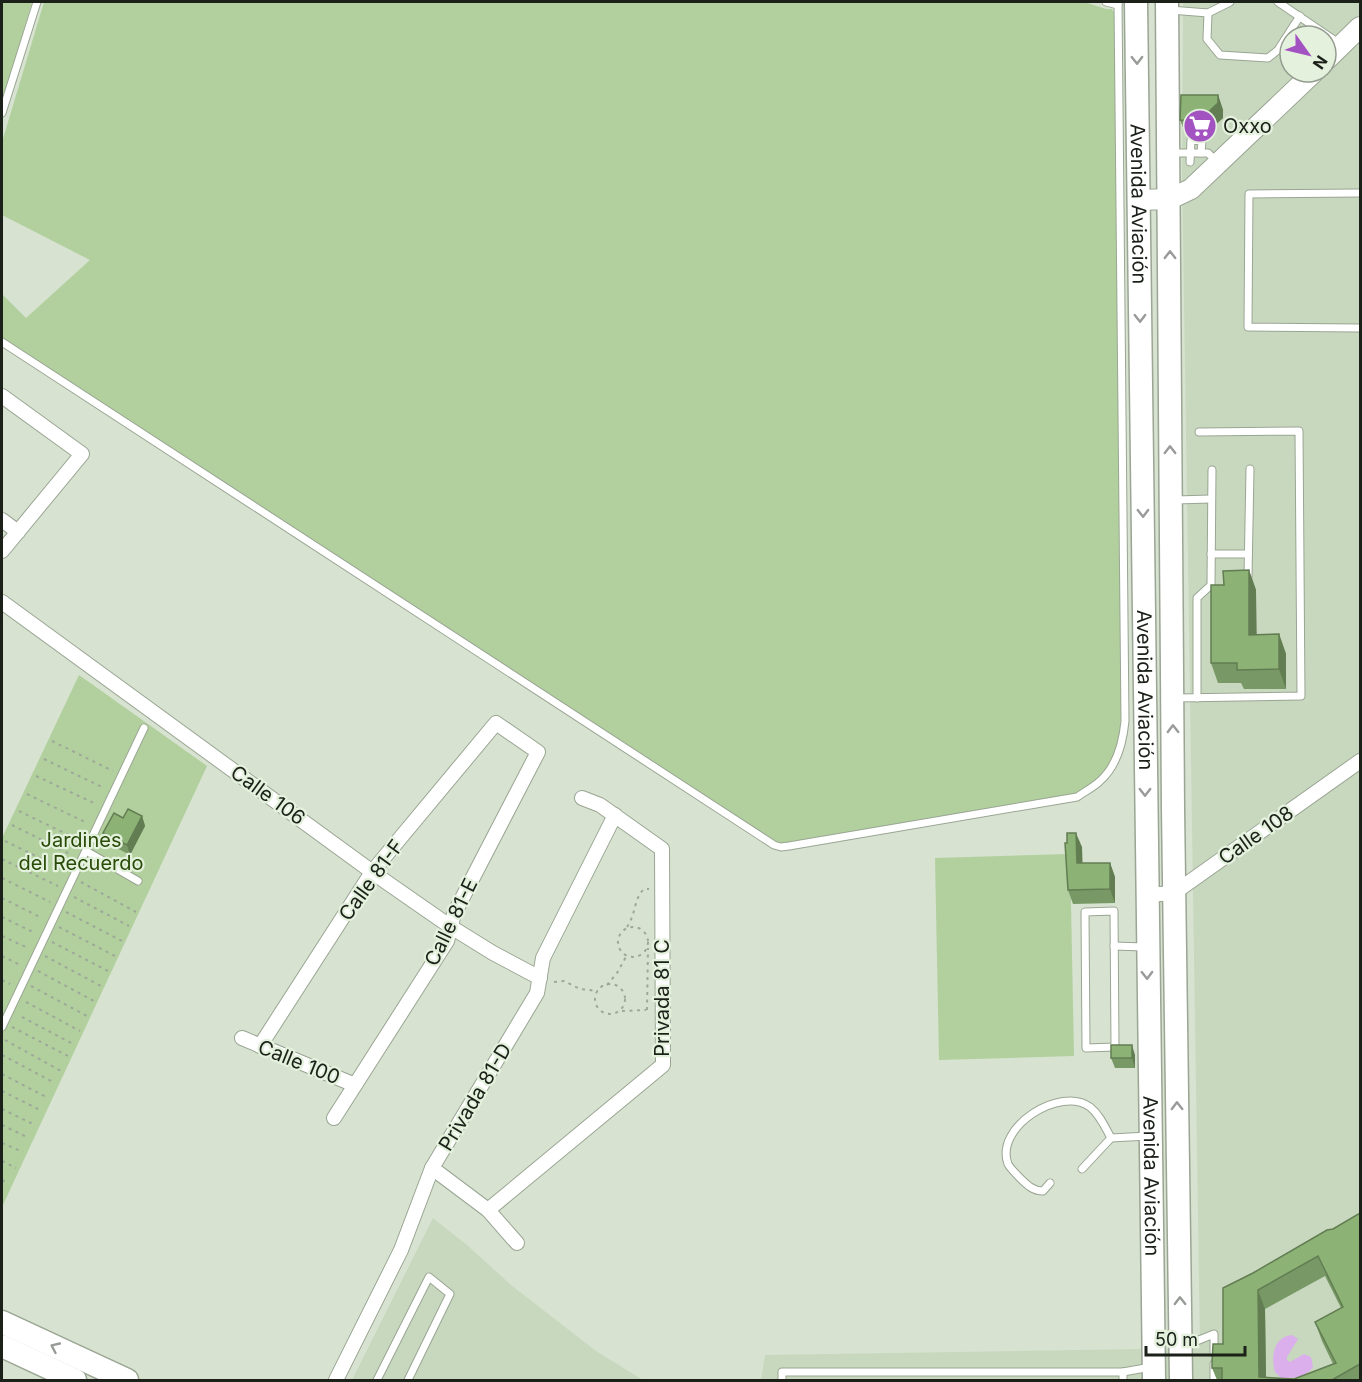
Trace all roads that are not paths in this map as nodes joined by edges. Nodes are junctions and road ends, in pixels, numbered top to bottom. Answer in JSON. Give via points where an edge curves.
{"nodes":[{"id":1,"x":37,"y":2,"type":"edge"},
{"id":2,"x":1106,"y":2,"type":"edge"},
{"id":3,"x":1230,"y":2,"type":"edge"},
{"id":4,"x":1278,"y":2,"type":"edge"},
{"id":5,"x":1124,"y":3,"type":"edge"},
{"id":6,"x":1168,"y":6,"type":"edge"},
{"id":7,"x":1208,"y":13,"type":"junction"},
{"id":8,"x":1300,"y":16,"type":"junction"},
{"id":9,"x":1360,"y":27,"type":"edge"},
{"id":10,"x":1342,"y":45,"type":"junction"},
{"id":11,"x":1338,"y":49,"type":"edge"},
{"id":12,"x":1301,"y":84,"type":"edge"},
{"id":13,"x":2,"y":113,"type":"edge"},
{"id":14,"x":1201,"y":153,"type":"junction"},
{"id":15,"x":1183,"y":156,"type":"junction"},
{"id":16,"x":1219,"y":163,"type":"junction"},
{"id":17,"x":1360,"y":194,"type":"edge"},
{"id":18,"x":1170,"y":199,"type":"junction"},
{"id":19,"x":1138,"y":200,"type":"junction"},
{"id":20,"x":1360,"y":328,"type":"edge"},
{"id":21,"x":2,"y":342,"type":"edge"},
{"id":22,"x":2,"y":396,"type":"edge"},
{"id":23,"x":1199,"y":432,"type":"dead end"},
{"id":24,"x":1250,"y":469,"type":"dead end"},
{"id":25,"x":1212,"y":470,"type":"dead end"},
{"id":26,"x":1211,"y":499,"type":"junction"},
{"id":27,"x":1170,"y":500,"type":"junction"},
{"id":28,"x":2,"y":520,"type":"edge"},
{"id":29,"x":18,"y":532,"type":"junction"},
{"id":30,"x":2,"y":551,"type":"edge"},
{"id":31,"x":1211,"y":554,"type":"junction"},
{"id":32,"x":1248,"y":554,"type":"junction"},
{"id":33,"x":1248,"y":584,"type":"edge"},
{"id":34,"x":2,"y":602,"type":"edge"},
{"id":35,"x":1172,"y":698,"type":"junction"},
{"id":36,"x":1197,"y":698,"type":"junction"},
{"id":37,"x":496,"y":723,"type":"joint"},
{"id":38,"x":144,"y":728,"type":"dead end"},
{"id":39,"x":1360,"y":761,"type":"edge"},
{"id":40,"x":582,"y":798,"type":"dead end"},
{"id":41,"x":615,"y":815,"type":"junction"},
{"id":42,"x":86,"y":851,"type":"junction"},
{"id":43,"x":372,"y":872,"type":"junction"},
{"id":44,"x":138,"y":881,"type":"dead end"},
{"id":45,"x":1174,"y":893,"type":"junction"},
{"id":46,"x":1146,"y":895,"type":"junction"},
{"id":47,"x":451,"y":927,"type":"junction"},
{"id":48,"x":1114,"y":946,"type":"junction"},
{"id":49,"x":1147,"y":947,"type":"junction"},
{"id":50,"x":547,"y":980,"type":"junction"},
{"id":51,"x":2,"y":1028,"type":"edge"},
{"id":52,"x":242,"y":1038,"type":"dead end"},
{"id":53,"x":260,"y":1046,"type":"junction"},
{"id":54,"x":356,"y":1085,"type":"junction"},
{"id":55,"x":334,"y":1118,"type":"dead end"},
{"id":56,"x":1178,"y":1134,"type":"junction"},
{"id":57,"x":1151,"y":1136,"type":"junction"},
{"id":58,"x":1111,"y":1138,"type":"junction"},
{"id":59,"x":432,"y":1168,"type":"junction"},
{"id":60,"x":1082,"y":1169,"type":"dead end"},
{"id":61,"x":1050,"y":1183,"type":"dead end"},
{"id":62,"x":488,"y":1210,"type":"junction"},
{"id":63,"x":517,"y":1244,"type":"dead end"},
{"id":64,"x":2,"y":1322,"type":"edge"},
{"id":65,"x":2,"y":1346,"type":"edge"},
{"id":66,"x":1181,"y":1364,"type":"edge"},
{"id":67,"x":1123,"y":1372,"type":"junction"},
{"id":68,"x":76,"y":1373,"type":"edge"},
{"id":69,"x":1153,"y":1374,"type":"edge"},
{"id":70,"x":127,"y":1380,"type":"edge"},
{"id":71,"x":336,"y":1380,"type":"edge"},
{"id":72,"x":377,"y":1380,"type":"edge"},
{"id":73,"x":408,"y":1380,"type":"edge"},
{"id":74,"x":782,"y":1380,"type":"edge"},
{"id":75,"x":1123,"y":1380,"type":"edge"},
{"id":76,"x":1214,"y":1380,"type":"edge"}],
"edges":[{"from":1,"to":13,"type":"lane"},
{"from":2,"to":5,"type":"lane"},
{"from":3,"to":7,"type":"lane"},
{"from":4,"to":8,"type":"lane"},
{"from":5,"to":19,"type":"main road","name":"Avenida Aviación","one_way":true},
{"from":5,"to":21,"type":"lane","via":[[1125,721],[1123,743],[1114,762],[1101,780],[1077,797],[789,846],[774,845]]},
{"from":6,"to":7,"type":"lane"},
{"from":6,"to":15,"type":"main road","name":"Avenida Aviación"},
{"from":7,"to":8,"type":"lane","via":[[1207,39],[1220,55],[1268,58],[1278,50]]},
{"from":8,"to":10,"type":"lane"},
{"from":9,"to":10,"type":"main road"},
{"from":10,"to":11,"type":"main road"},
{"from":12,"to":16,"type":"main road"},
{"from":14,"to":15,"type":"lane"},
{"from":14,"to":15,"type":"lane","via":[[1202,141],[1191,140]]},
{"from":14,"to":16,"type":"lane","via":[[1208,153]]},
{"from":15,"to":18,"type":"main road","name":"Avenida Aviación"},
{"from":16,"to":18,"type":"main road","via":[[1191,189]]},
{"from":17,"to":20,"type":"lane","via":[[1249,194],[1248,327]]},
{"from":18,"to":19,"type":"main road"},
{"from":27,"to":18,"type":"main road","name":"Avenida Aviación","one_way":true},
{"from":19,"to":46,"type":"main road","name":"Avenida Aviación","one_way":true},
{"from":22,"to":29,"type":"street","via":[[82,454]]},
{"from":23,"to":36,"type":"lane","via":[[1299,431],[1301,696]]},
{"from":24,"to":32,"type":"lane"},
{"from":25,"to":26,"type":"lane"},
{"from":26,"to":27,"type":"lane"},
{"from":26,"to":31,"type":"lane"},
{"from":27,"to":35,"type":"main road","name":"Avenida Aviación"},
{"from":28,"to":29,"type":"street"},
{"from":29,"to":30,"type":"street"},
{"from":31,"to":32,"type":"lane"},
{"from":31,"to":36,"type":"lane","via":[[1211,585],[1197,598]]},
{"from":32,"to":33,"type":"lane"},
{"from":34,"to":43,"type":"street","name":"Calle 106"},
{"from":35,"to":36,"type":"lane"},
{"from":45,"to":35,"type":"main road","name":"Avenida Aviación","one_way":true},
{"from":37,"to":43,"type":"street","name":"Calle 81-F"},
{"from":37,"to":47,"type":"street","name":"Calle 81-E","via":[[538,752],[457,908]]},
{"from":38,"to":42,"type":"lane"},
{"from":39,"to":45,"type":"street","name":"Calle 108"},
{"from":40,"to":41,"type":"street"},
{"from":41,"to":50,"type":"street","name":"Privada 81-D","via":[[543,958]]},
{"from":41,"to":62,"type":"street","name":"Privada 81 C","via":[[662,849],[663,1065]]},
{"from":42,"to":44,"type":"lane"},
{"from":42,"to":51,"type":"lane"},
{"from":43,"to":47,"type":"street","name":"Calle 106"},
{"from":43,"to":53,"type":"street","name":"Calle 81-F"},
{"from":45,"to":46,"type":"street"},
{"from":56,"to":45,"type":"main road","name":"Avenida Aviación","one_way":true},
{"from":46,"to":49,"type":"main road","name":"Avenida Aviación"},
{"from":47,"to":50,"type":"street","name":"Calle 106"},
{"from":47,"to":54,"type":"street","name":"Calle 81-E","via":[[447,941]]},
{"from":48,"to":48,"type":"lane","via":[[1113,911],[1084,912],[1086,1048],[1115,1047]]},
{"from":48,"to":49,"type":"lane"},
{"from":49,"to":57,"type":"main road","name":"Avenida Aviación","one_way":true},
{"from":50,"to":59,"type":"street","name":"Privada 81-D"},
{"from":52,"to":53,"type":"street","name":"Calle 100"},
{"from":53,"to":54,"type":"street","name":"Calle 100"},
{"from":54,"to":55,"type":"street","name":"Calle 81-E"},
{"from":56,"to":57,"type":"main road"},
{"from":66,"to":56,"type":"main road","name":"Avenida Aviación","one_way":true},
{"from":57,"to":58,"type":"lane"},
{"from":57,"to":69,"type":"main road","name":"Avenida Aviación"},
{"from":58,"to":60,"type":"lane"},
{"from":58,"to":61,"type":"lane","via":[[1089,1106],[1076,1101],[1055,1103],[1023,1120],[1006,1147],[1008,1164],[1030,1188],[1043,1191]]},
{"from":59,"to":62,"type":"street"},
{"from":59,"to":71,"type":"street","name":"Privada 81-D","via":[[401,1250]]},
{"from":62,"to":63,"type":"street"},
{"from":68,"to":64,"type":"main road","one_way":true},
{"from":65,"to":68,"type":"main road"},
{"from":66,"to":69,"type":"main road"},
{"from":66,"to":76,"type":"lane","via":[[1214,1334]]},
{"from":67,"to":69,"type":"lane"},
{"from":67,"to":74,"type":"lane","via":[[782,1372]]},
{"from":67,"to":75,"type":"lane"},
{"from":68,"to":70,"type":"main road"},
{"from":72,"to":73,"type":"lane","via":[[429,1277],[450,1294]]}]}
